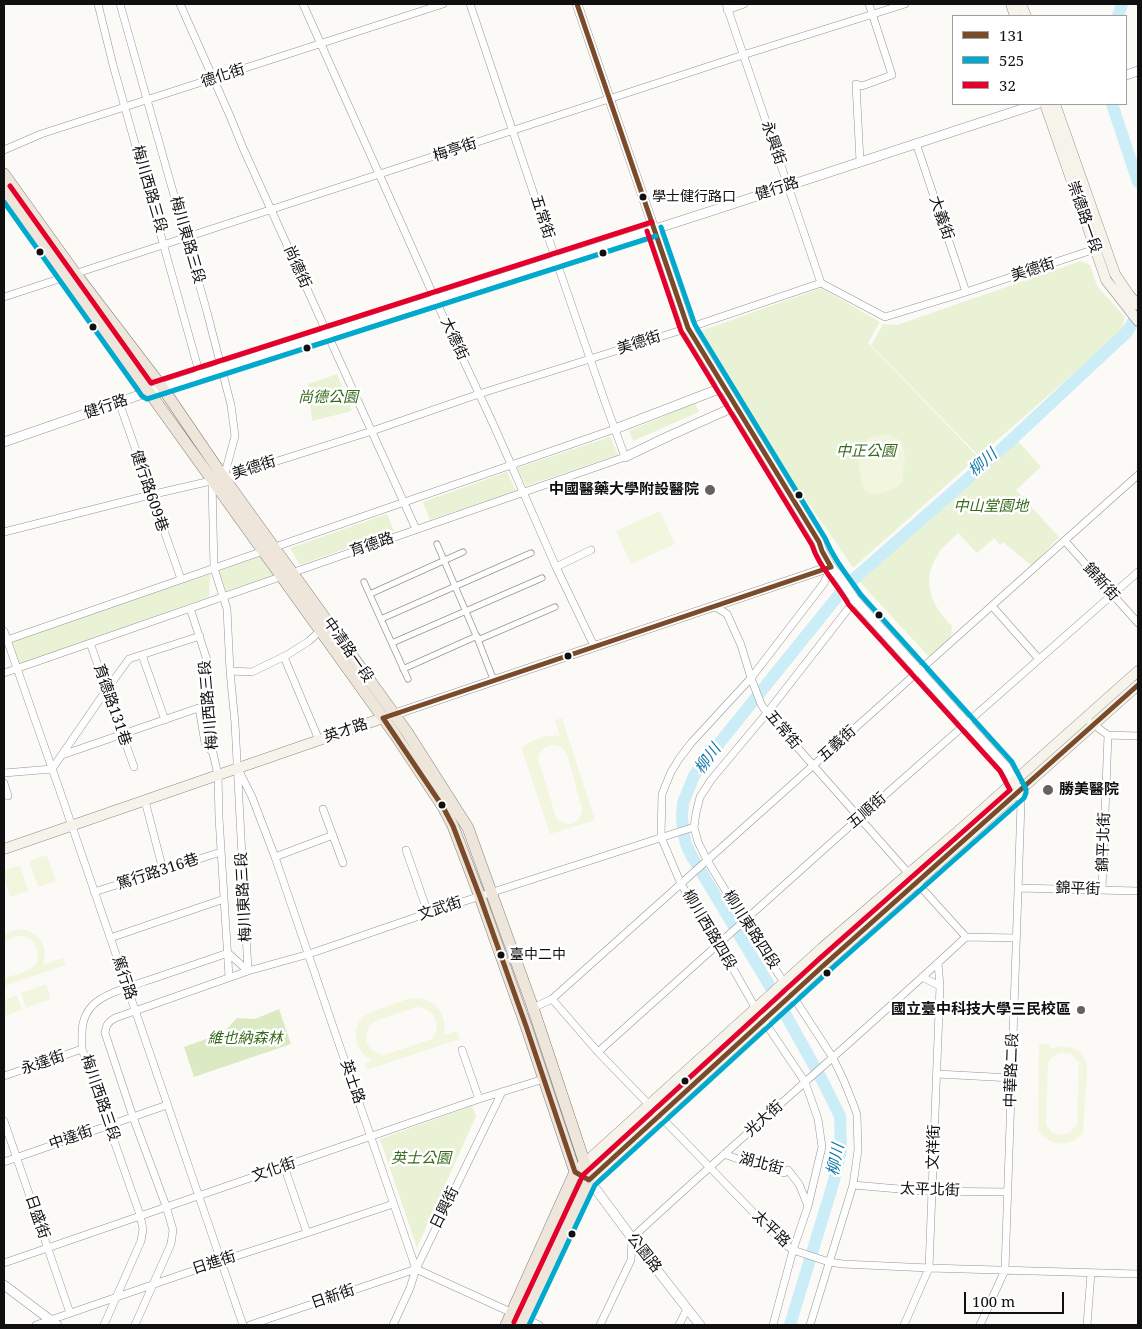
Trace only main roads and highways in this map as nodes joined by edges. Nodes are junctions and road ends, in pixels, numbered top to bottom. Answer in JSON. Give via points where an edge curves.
{"nodes":[{"id":1,"x":1045,"y":105,"type":"edge"},
{"id":2,"x":1055,"y":105,"type":"edge"},
{"id":3,"x":4,"y":174,"type":"edge"},
{"id":4,"x":4,"y":190,"type":"edge"},
{"id":5,"x":1100,"y":248,"type":"junction"},
{"id":6,"x":71,"y":275,"type":"junction"},
{"id":7,"x":1138,"y":305,"type":"edge"},
{"id":8,"x":1138,"y":321,"type":"edge"},
{"id":9,"x":218,"y":479,"type":"junction"},
{"id":10,"x":287,"y":575,"type":"junction"},
{"id":11,"x":1138,"y":671,"type":"edge"},
{"id":12,"x":1138,"y":685,"type":"edge"},
{"id":13,"x":388,"y":716,"type":"junction"},
{"id":14,"x":4,"y":849,"type":"edge"},
{"id":15,"x":485,"y":895,"type":"junction"},
{"id":16,"x":585,"y":1164,"type":"junction"},
{"id":17,"x":575,"y":1172,"type":"junction"},
{"id":18,"x":589,"y":1180,"type":"junction"},
{"id":19,"x":523,"y":1322,"type":"edge"},
{"id":20,"x":506,"y":1325,"type":"edge"}],
"edges":[{"from":1,"to":5,"type":"main road","name":"崇德路一段"},
{"from":2,"to":5,"type":"main road","name":"崇德路一段"},
{"from":3,"to":6,"type":"main road","name":"中清路一段"},
{"from":4,"to":6,"type":"main road","name":"中清路一段"},
{"from":5,"to":7,"type":"main road","name":"崇德路一段"},
{"from":5,"to":8,"type":"main road","name":"崇德路一段","via":[[1106,280]]},
{"from":6,"to":9,"type":"main road","name":"中清路一段","via":[[148,392]]},
{"from":6,"to":9,"type":"main road","name":"中清路一段","via":[[162,387]]},
{"from":9,"to":10,"type":"main road","name":"中清路一段"},
{"from":10,"to":13,"type":"main road","name":"中清路一段"},
{"from":10,"to":13,"type":"main road","name":"中清路一段","via":[[320,631]]},
{"from":11,"to":16,"type":"main road","via":[[822,948]]},
{"from":12,"to":18,"type":"main road"},
{"from":13,"to":14,"type":"main road","name":"英才路"},
{"from":13,"to":15,"type":"main road","name":"中清路一段","via":[[407,732],[468,828]]},
{"from":15,"to":16,"type":"main road","name":"中清路一段","via":[[533,1008]]},
{"from":15,"to":17,"type":"main road","name":"中清路一段"},
{"from":16,"to":17,"type":"main road"},
{"from":16,"to":18,"type":"main road","name":"中清路一段"},
{"from":17,"to":18,"type":"main road"},
{"from":17,"to":20,"type":"main road"},
{"from":18,"to":19,"type":"main road"}]}
